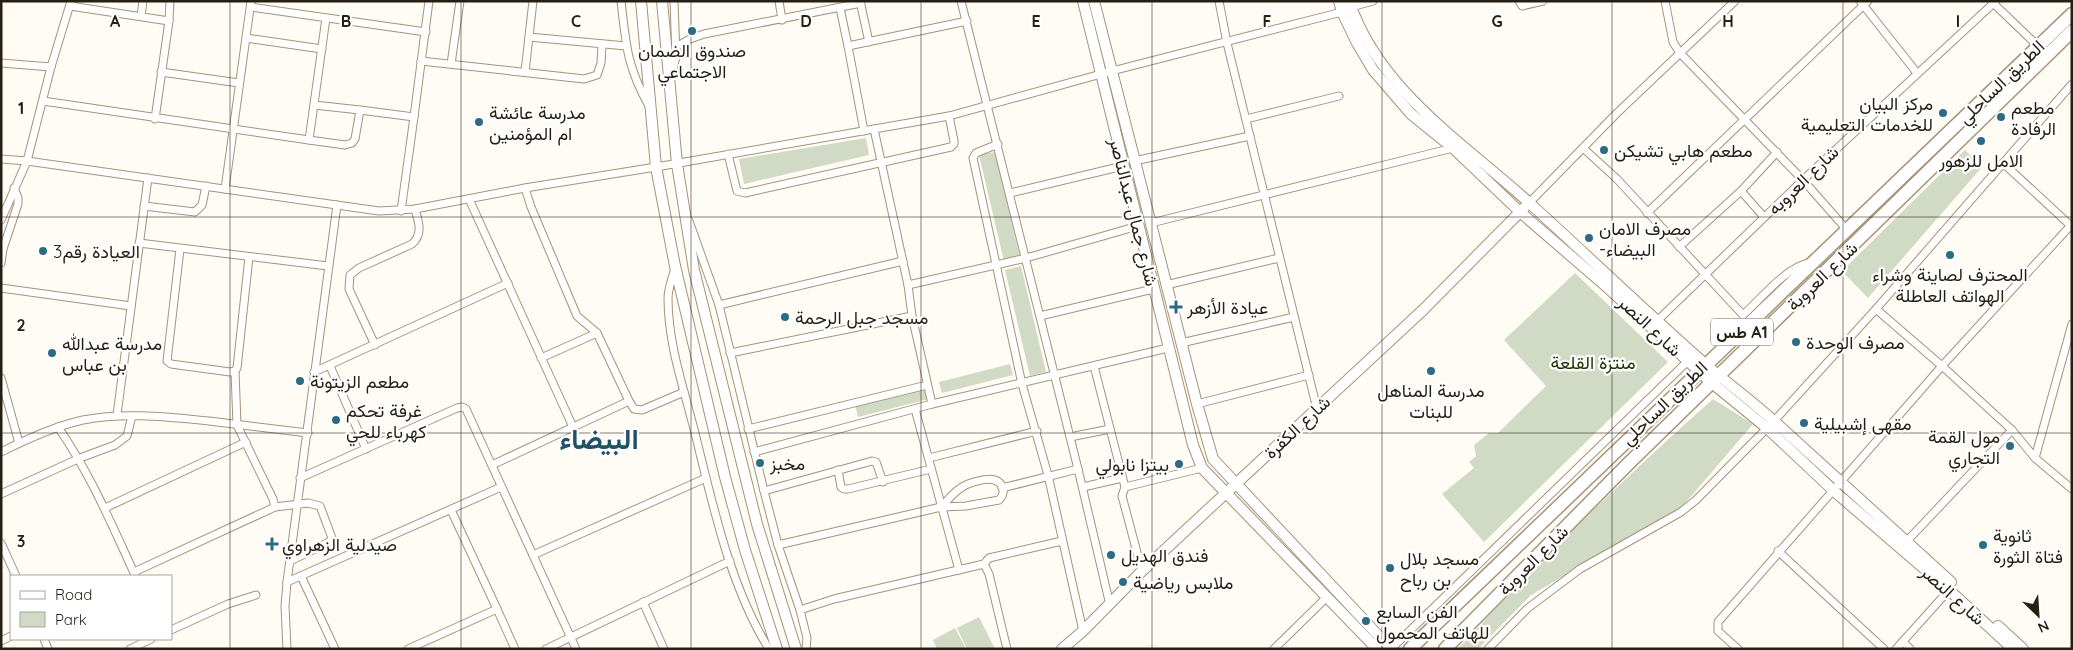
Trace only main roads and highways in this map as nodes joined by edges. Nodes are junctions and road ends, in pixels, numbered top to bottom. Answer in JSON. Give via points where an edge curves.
{"nodes":[{"id":1,"x":2072,"y":14,"type":"edge"},
{"id":2,"x":2072,"y":31,"type":"edge"},
{"id":3,"x":2042,"y":50,"type":"junction"},
{"id":4,"x":1410,"y":649,"type":"edge"},
{"id":5,"x":1445,"y":649,"type":"edge"}],
"edges":[{"from":1,"to":3,"type":"highway","name":"الطريق الساحلي","number":"طس A1"},
{"from":2,"to":3,"type":"highway","name":"شارع العروبة","number":"طس A1"},
{"from":3,"to":4,"type":"highway","name":"الطريق الساحلي","number":"طس A1","via":[[1702,367]]},
{"from":3,"to":5,"type":"highway","name":"شارع العروبة","number":"طس A1"}]}
